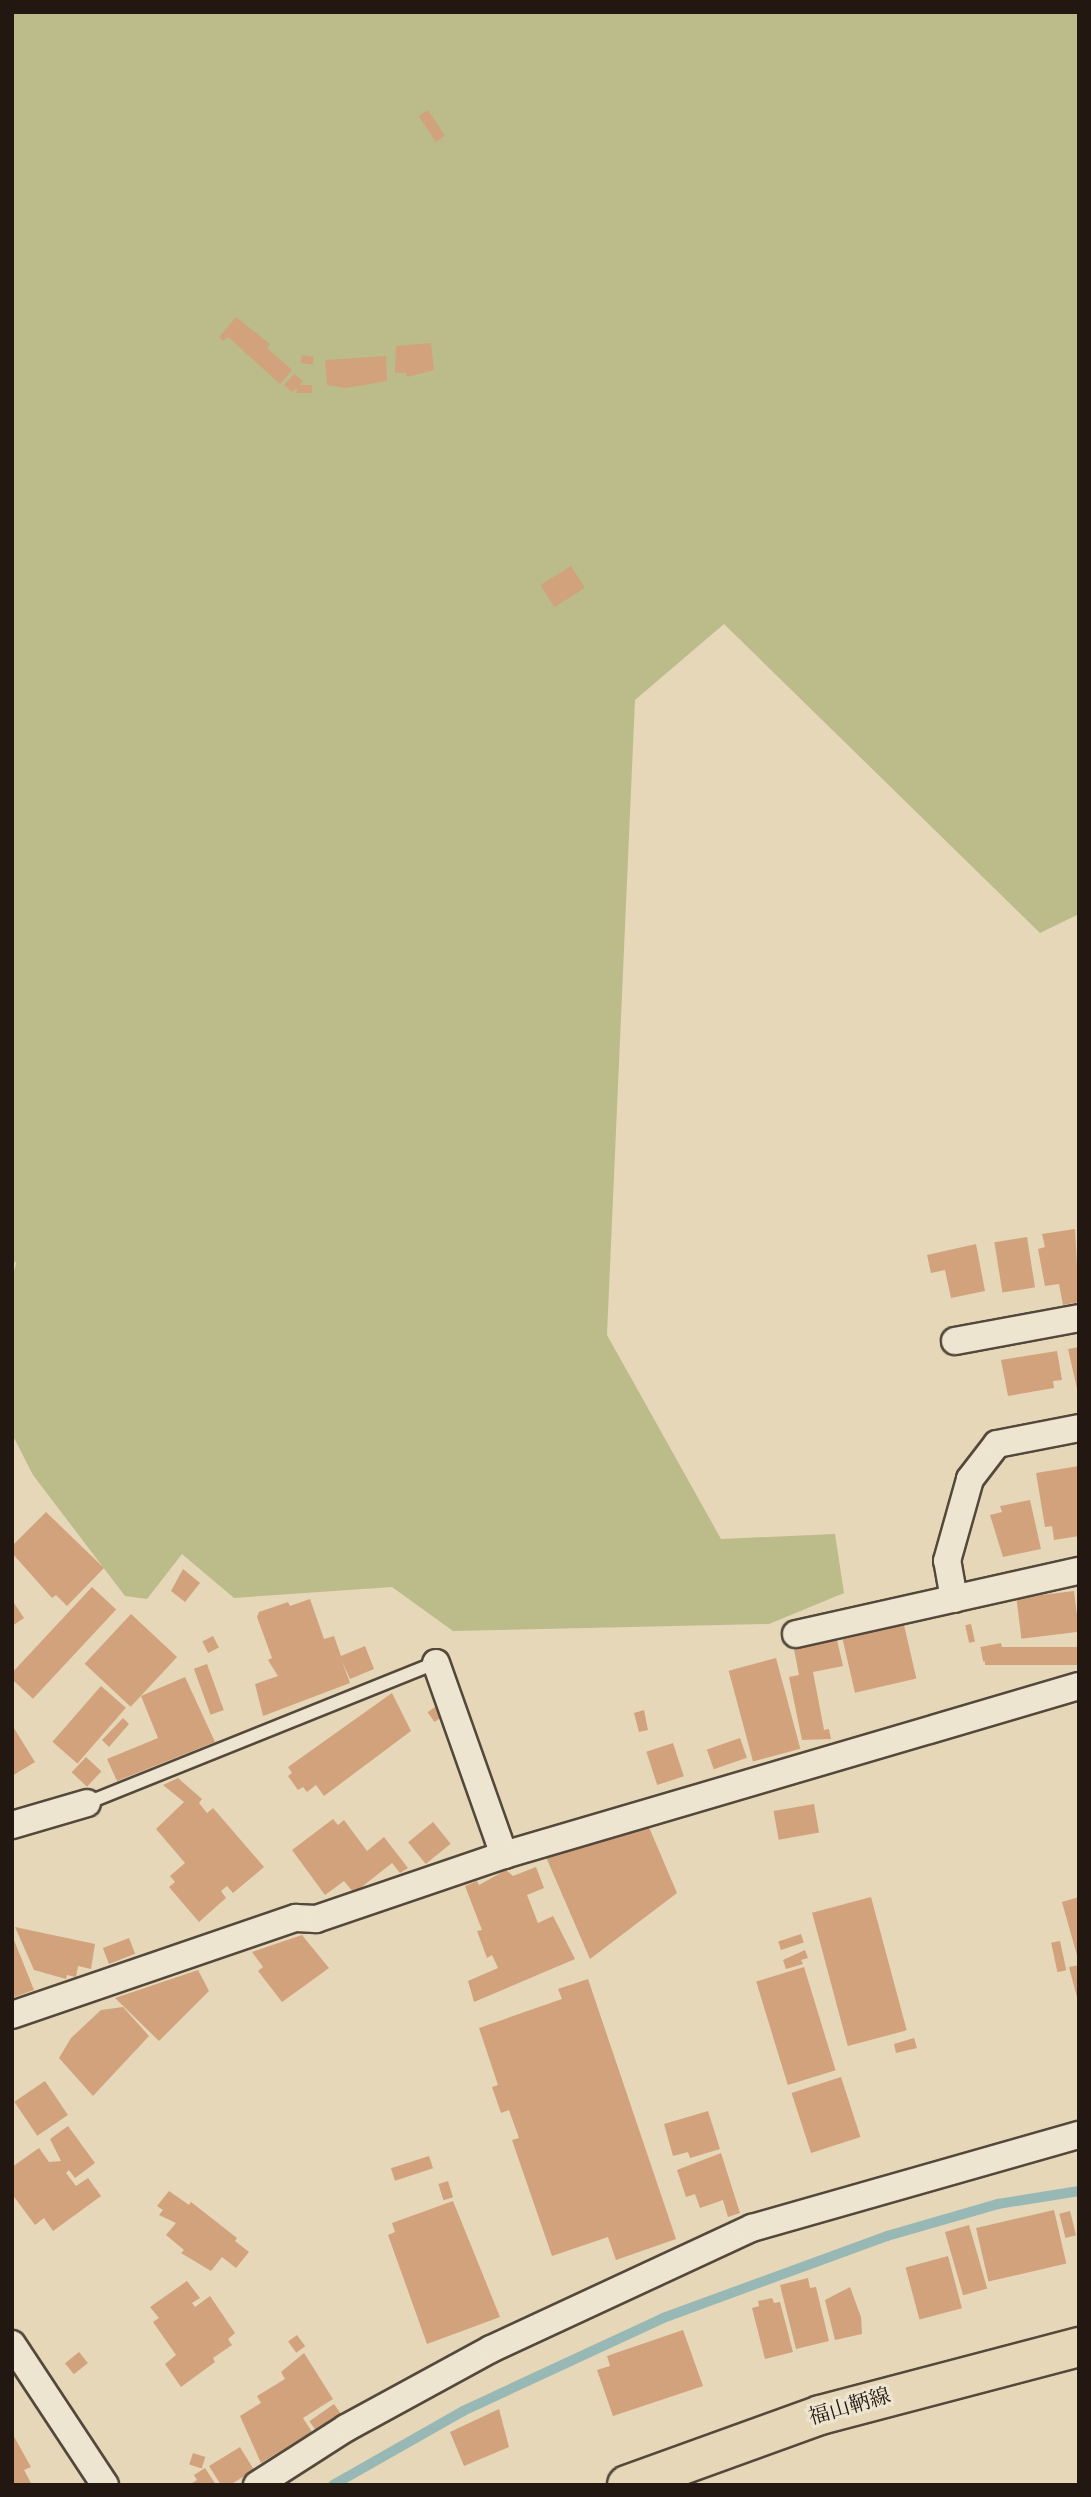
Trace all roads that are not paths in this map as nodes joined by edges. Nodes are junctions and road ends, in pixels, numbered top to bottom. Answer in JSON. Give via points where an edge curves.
{"nodes":[{"id":1,"x":1079,"y":1318,"type":"edge"},
{"id":2,"x":955,"y":1341,"type":"dead end"},
{"id":3,"x":1079,"y":1428,"type":"edge"},
{"id":4,"x":1079,"y":1571,"type":"edge"},
{"id":5,"x":954,"y":1599,"type":"junction"},
{"id":6,"x":796,"y":1634,"type":"dead end"},
{"id":7,"x":436,"y":1663,"type":"joint"},
{"id":8,"x":1079,"y":1686,"type":"edge"},
{"id":9,"x":87,"y":1803,"type":"joint"},
{"id":10,"x":12,"y":1825,"type":"edge"},
{"id":11,"x":504,"y":1855,"type":"junction"},
{"id":12,"x":12,"y":2015,"type":"edge"},
{"id":13,"x":1079,"y":2135,"type":"edge"},
{"id":14,"x":12,"y":2344,"type":"edge"},
{"id":15,"x":1079,"y":2347,"type":"edge"},
{"id":16,"x":104,"y":2485,"type":"edge"},
{"id":17,"x":257,"y":2485,"type":"edge"},
{"id":18,"x":627,"y":2485,"type":"edge"}],
"edges":[{"from":1,"to":2,"type":"street"},
{"from":3,"to":5,"type":"street","via":[[997,1444],[970,1479],[947,1561]]},
{"from":4,"to":5,"type":"street"},
{"from":5,"to":6,"type":"street"},
{"from":7,"to":9,"type":"lane"},
{"from":7,"to":11,"type":"street"},
{"from":8,"to":11,"type":"street"},
{"from":9,"to":10,"type":"street"},
{"from":11,"to":12,"type":"street"},
{"from":13,"to":17,"type":"street","via":[[752,2228],[491,2350],[346,2428]]},
{"from":14,"to":16,"type":"street"},
{"from":15,"to":18,"type":"main road","name":"福山鞆線","via":[[820,2415]]}]}
